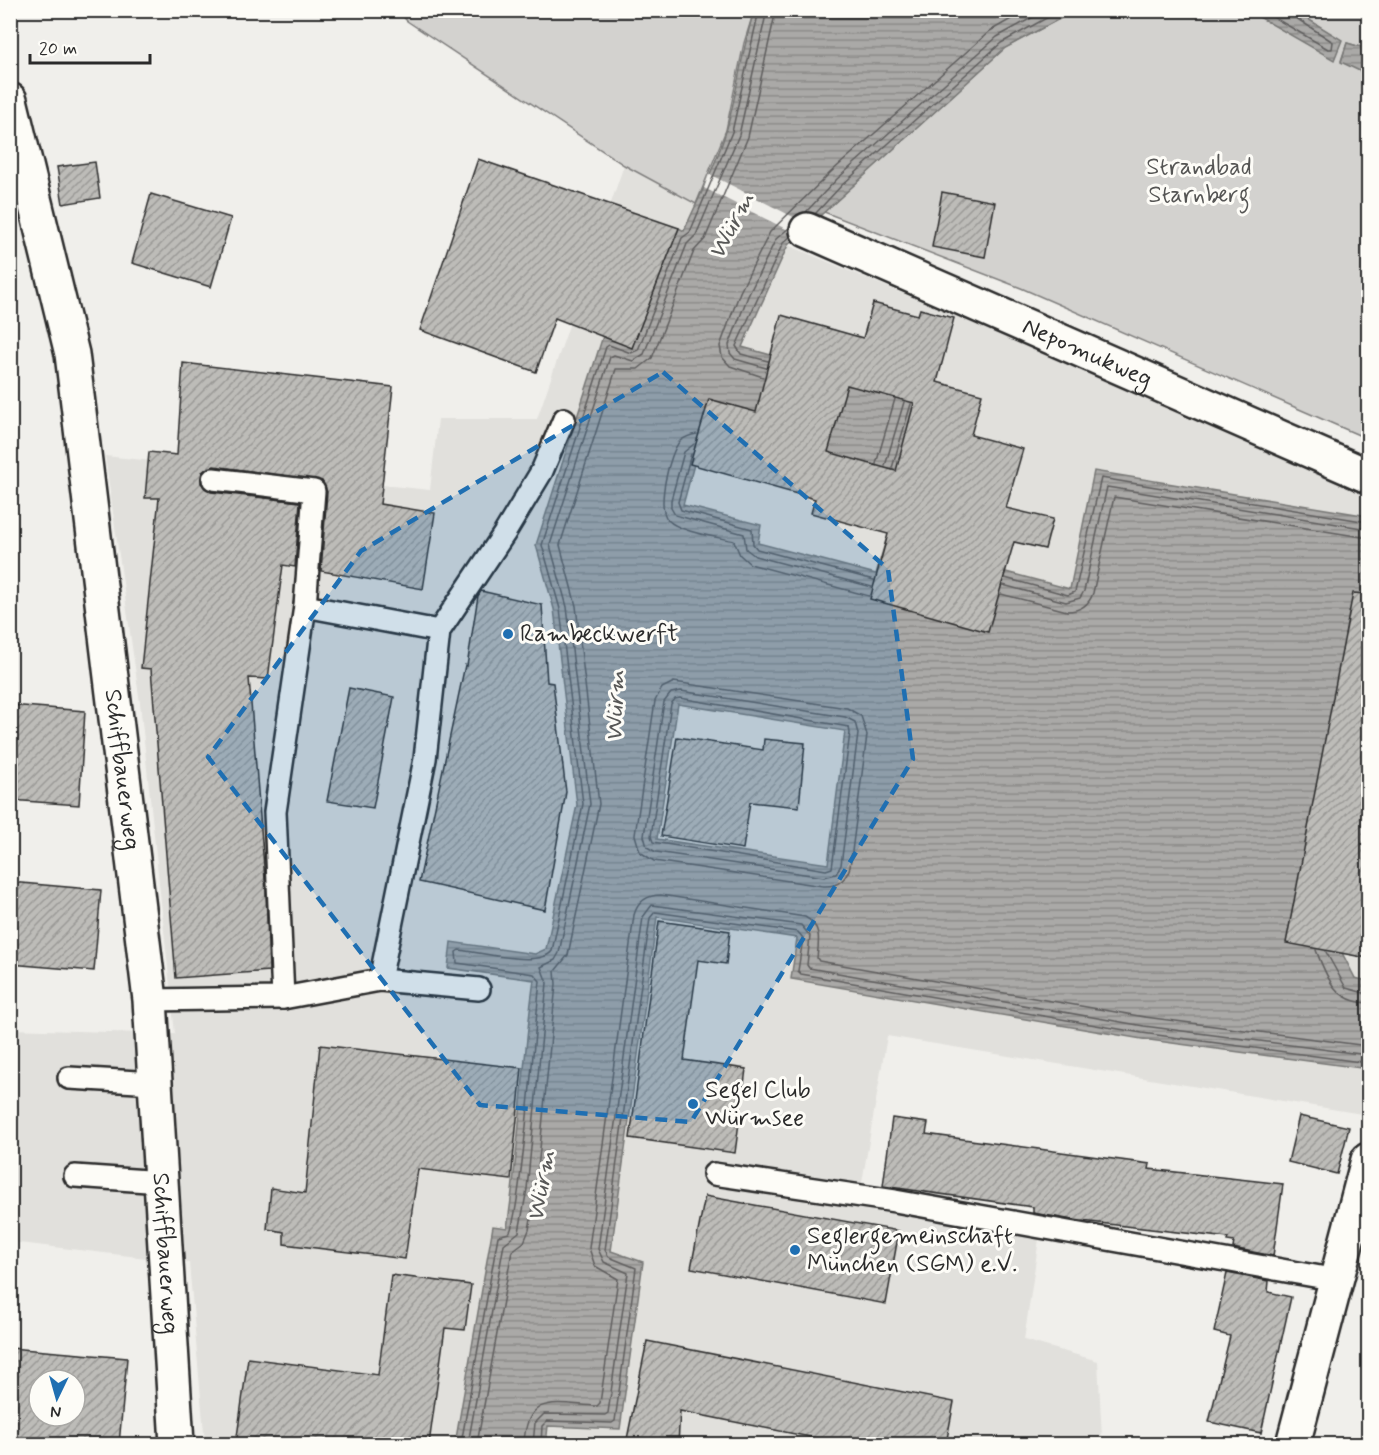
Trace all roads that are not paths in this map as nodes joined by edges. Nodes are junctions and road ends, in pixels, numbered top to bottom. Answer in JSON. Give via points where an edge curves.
{"nodes":[{"id":1,"x":10,"y":100,"type":"edge"},
{"id":2,"x":807,"y":230,"type":"dead end"},
{"id":3,"x":564,"y":419,"type":"dead end"},
{"id":4,"x":1368,"y":476,"type":"edge"},
{"id":5,"x":213,"y":479,"type":"dead end"},
{"id":6,"x":305,"y":606,"type":"junction"},
{"id":7,"x":439,"y":631,"type":"junction"},
{"id":8,"x":380,"y":980,"type":"junction"},
{"id":9,"x":479,"y":989,"type":"dead end"},
{"id":10,"x":283,"y":998,"type":"junction"},
{"id":11,"x":150,"y":1000,"type":"junction"},
{"id":12,"x":69,"y":1078,"type":"dead end"},
{"id":13,"x":156,"y":1083,"type":"junction"},
{"id":14,"x":1368,"y":1160,"type":"edge"},
{"id":15,"x":714,"y":1174,"type":"dead end"},
{"id":16,"x":75,"y":1176,"type":"dead end"},
{"id":17,"x":162,"y":1182,"type":"junction"},
{"id":18,"x":1336,"y":1281,"type":"junction"},
{"id":19,"x":177,"y":1444,"type":"edge"},
{"id":20,"x":1293,"y":1444,"type":"edge"}],
"edges":[{"from":1,"to":11,"type":"street","name":"Schiffbauerweg","via":[[72,354]]},
{"from":2,"to":4,"type":"street","name":"Nepomukweg"},
{"from":3,"to":7,"type":"lane","via":[[542,471]]},
{"from":5,"to":6,"type":"lane","via":[[314,492]]},
{"from":6,"to":7,"type":"lane"},
{"from":6,"to":10,"type":"lane","via":[[275,812]]},
{"from":7,"to":8,"type":"lane","via":[[425,759]]},
{"from":8,"to":9,"type":"lane"},
{"from":8,"to":10,"type":"lane"},
{"from":10,"to":11,"type":"lane"},
{"from":11,"to":13,"type":"street","name":"Schiffbauerweg"},
{"from":12,"to":13,"type":"lane"},
{"from":13,"to":17,"type":"street","name":"Schiffbauerweg"},
{"from":14,"to":18,"type":"street"},
{"from":15,"to":18,"type":"lane","via":[[895,1202]]},
{"from":16,"to":17,"type":"lane"},
{"from":17,"to":19,"type":"street","name":"Schiffbauerweg"},
{"from":18,"to":20,"type":"street"}]}
